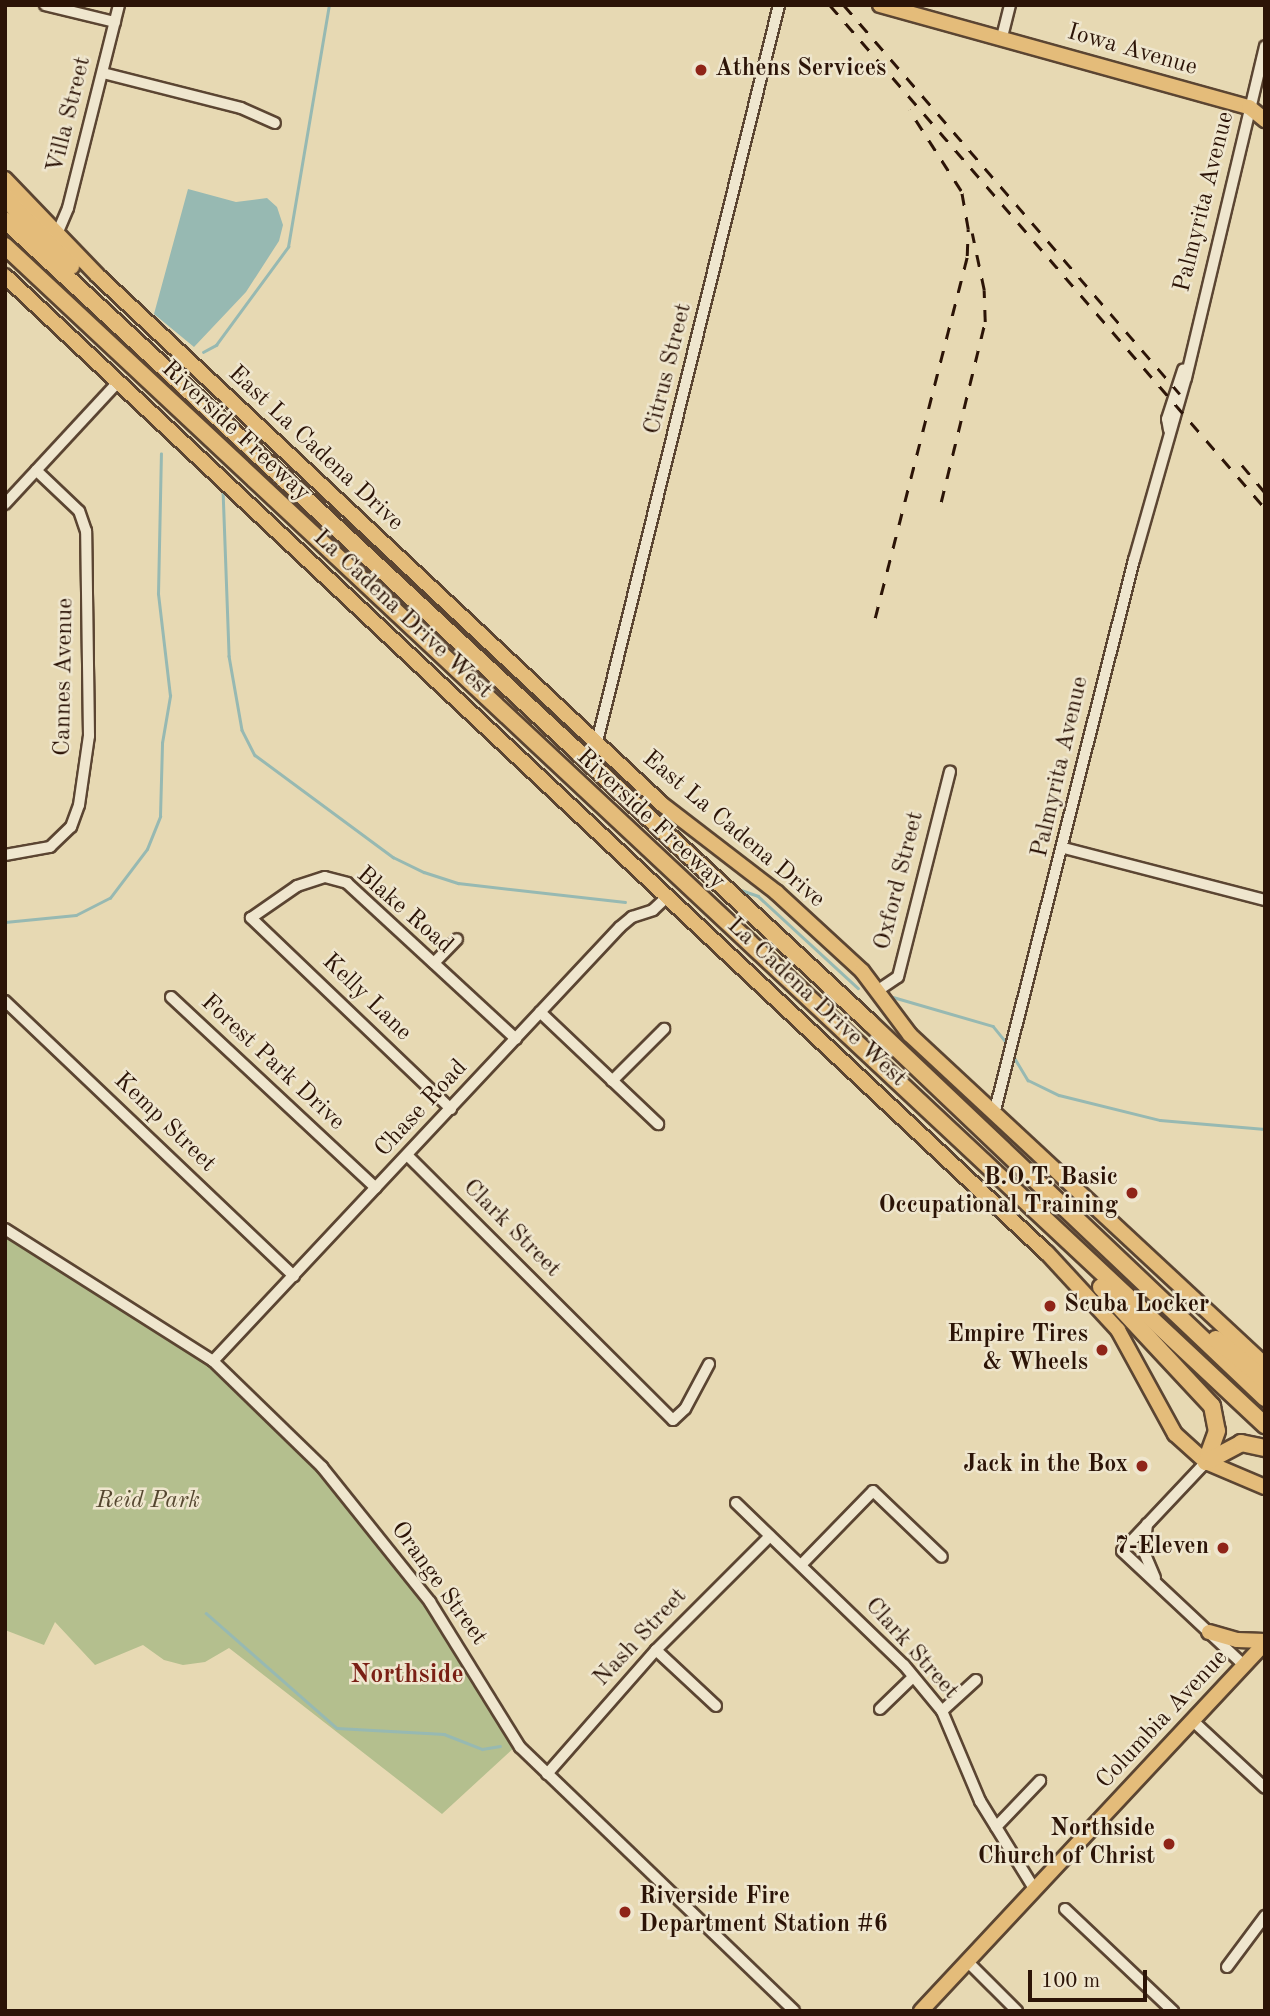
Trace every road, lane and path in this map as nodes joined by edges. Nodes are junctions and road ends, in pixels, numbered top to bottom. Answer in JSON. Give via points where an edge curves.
{"nodes":[{"id":1,"x":45,"y":5,"type":"edge"},
{"id":2,"x":119,"y":5,"type":"edge"},
{"id":3,"x":779,"y":5,"type":"edge"},
{"id":4,"x":880,"y":5,"type":"edge"},
{"id":5,"x":1010,"y":5,"type":"edge"},
{"id":6,"x":115,"y":22,"type":"junction"},
{"id":7,"x":1002,"y":37,"type":"junction"},
{"id":8,"x":1265,"y":46,"type":"edge"},
{"id":9,"x":103,"y":74,"type":"junction"},
{"id":10,"x":1265,"y":102,"type":"edge"},
{"id":11,"x":1249,"y":107,"type":"junction"},
{"id":12,"x":1265,"y":120,"type":"edge"},
{"id":13,"x":275,"y":123,"type":"dead end"},
{"id":14,"x":5,"y":179,"type":"edge"},
{"id":15,"x":5,"y":198,"type":"edge"},
{"id":16,"x":5,"y":220,"type":"edge"},
{"id":17,"x":57,"y":234,"type":"junction"},
{"id":18,"x":5,"y":246,"type":"edge"},
{"id":19,"x":5,"y":259,"type":"edge"},
{"id":20,"x":5,"y":276,"type":"edge"},
{"id":21,"x":116,"y":322,"type":"junction"},
{"id":22,"x":101,"y":339,"type":"junction"},
{"id":23,"x":118,"y":382,"type":"junction"},
{"id":24,"x":36,"y":470,"type":"junction"},
{"id":25,"x":5,"y":504,"type":"edge"},
{"id":26,"x":597,"y":742,"type":"junction"},
{"id":27,"x":950,"y":771,"type":"dead end"},
{"id":28,"x":1064,"y":848,"type":"junction"},
{"id":29,"x":5,"y":855,"type":"edge"},
{"id":30,"x":668,"y":896,"type":"junction"},
{"id":31,"x":1265,"y":900,"type":"edge"},
{"id":32,"x":251,"y":918,"type":"joint"},
{"id":33,"x":457,"y":939,"type":"dead end"},
{"id":34,"x":434,"y":963,"type":"junction"},
{"id":35,"x":877,"y":991,"type":"junction"},
{"id":36,"x":171,"y":997,"type":"dead end"},
{"id":37,"x":5,"y":1001,"type":"edge"},
{"id":38,"x":540,"y":1012,"type":"junction"},
{"id":39,"x":664,"y":1029,"type":"dead end"},
{"id":40,"x":516,"y":1039,"type":"junction"},
{"id":41,"x":612,"y":1081,"type":"junction"},
{"id":42,"x":452,"y":1109,"type":"junction"},
{"id":43,"x":994,"y":1114,"type":"junction"},
{"id":44,"x":657,"y":1124,"type":"dead end"},
{"id":45,"x":408,"y":1156,"type":"junction"},
{"id":46,"x":376,"y":1188,"type":"junction"},
{"id":47,"x":1018,"y":1198,"type":"junction"},
{"id":48,"x":5,"y":1229,"type":"edge"},
{"id":49,"x":295,"y":1276,"type":"junction"},
{"id":50,"x":1176,"y":1315,"type":"junction"},
{"id":51,"x":213,"y":1361,"type":"junction"},
{"id":52,"x":709,"y":1364,"type":"dead end"},
{"id":53,"x":1265,"y":1365,"type":"edge"},
{"id":54,"x":1265,"y":1380,"type":"edge"},
{"id":55,"x":1265,"y":1398,"type":"edge"},
{"id":56,"x":1265,"y":1425,"type":"edge"},
{"id":57,"x":1265,"y":1448,"type":"edge"},
{"id":58,"x":1206,"y":1462,"type":"junction"},
{"id":59,"x":1265,"y":1487,"type":"edge"},
{"id":60,"x":736,"y":1503,"type":"dead end"},
{"id":61,"x":1147,"y":1524,"type":"junction"},
{"id":62,"x":770,"y":1536,"type":"junction"},
{"id":63,"x":942,"y":1557,"type":"dead end"},
{"id":64,"x":801,"y":1565,"type":"junction"},
{"id":65,"x":1158,"y":1583,"type":"junction"},
{"id":66,"x":1209,"y":1632,"type":"junction"},
{"id":67,"x":1265,"y":1642,"type":"edge"},
{"id":68,"x":656,"y":1650,"type":"junction"},
{"id":69,"x":1245,"y":1666,"type":"junction"},
{"id":70,"x":914,"y":1677,"type":"junction"},
{"id":71,"x":976,"y":1680,"type":"dead end"},
{"id":72,"x":716,"y":1706,"type":"dead end"},
{"id":73,"x":880,"y":1709,"type":"dead end"},
{"id":74,"x":942,"y":1711,"type":"junction"},
{"id":75,"x":1193,"y":1721,"type":"junction"},
{"id":76,"x":547,"y":1774,"type":"junction"},
{"id":77,"x":1040,"y":1781,"type":"dead end"},
{"id":78,"x":1265,"y":1788,"type":"edge"},
{"id":79,"x":996,"y":1827,"type":"junction"},
{"id":80,"x":1035,"y":1890,"type":"junction"},
{"id":81,"x":1065,"y":1909,"type":"dead end"},
{"id":82,"x":1265,"y":1916,"type":"edge"},
{"id":83,"x":969,"y":1963,"type":"junction"},
{"id":84,"x":1227,"y":1967,"type":"dead end"},
{"id":85,"x":794,"y":2011,"type":"edge"},
{"id":86,"x":921,"y":2011,"type":"edge"},
{"id":87,"x":1017,"y":2011,"type":"edge"},
{"id":88,"x":1173,"y":2011,"type":"edge"}],
"edges":[{"from":1,"to":6,"type":"street"},
{"from":2,"to":6,"type":"street","name":"Villa Street"},
{"from":3,"to":26,"type":"street","name":"Citrus Street"},
{"from":4,"to":7,"type":"main road","name":"Iowa Avenue"},
{"from":5,"to":7,"type":"street"},
{"from":6,"to":9,"type":"street","name":"Villa Street"},
{"from":7,"to":11,"type":"main road","name":"Iowa Avenue"},
{"from":8,"to":11,"type":"street","name":"Palmyrita Avenue"},
{"from":9,"to":13,"type":"street","via":[[241,108]]},
{"from":9,"to":17,"type":"street","name":"Villa Street"},
{"from":10,"to":11,"type":"main road"},
{"from":11,"to":12,"type":"main road","name":"Iowa Avenue"},
{"from":11,"to":28,"type":"street","name":"Palmyrita Avenue"},
{"from":14,"to":17,"type":"main road","name":"East La Cadena Drive"},
{"from":15,"to":21,"type":"highway","via":[[100,293]]},
{"from":16,"to":21,"type":"highway","name":"Riverside Freeway"},
{"from":17,"to":26,"type":"main road","name":"East La Cadena Drive"},
{"from":18,"to":22,"type":"highway","name":"Riverside Freeway"},
{"from":19,"to":22,"type":"highway"},
{"from":20,"to":23,"type":"main road","name":"La Cadena Drive West"},
{"from":21,"to":50,"type":"highway","name":"Riverside Freeway","via":[[870,1023]]},
{"from":22,"to":47,"type":"highway","name":"Riverside Freeway"},
{"from":23,"to":24,"type":"street"},
{"from":23,"to":30,"type":"main road","name":"La Cadena Drive West"},
{"from":24,"to":25,"type":"street"},
{"from":24,"to":29,"type":"street","name":"Cannes Avenue","via":[[79,511],[86,531],[89,736],[79,805],[71,827],[50,847]]},
{"from":26,"to":35,"type":"main road","name":"East La Cadena Drive","via":[[663,805],[776,892]]},
{"from":27,"to":35,"type":"street","name":"Oxford Street","via":[[898,977]]},
{"from":28,"to":31,"type":"street"},
{"from":28,"to":43,"type":"street","name":"Palmyrita Avenue"},
{"from":30,"to":38,"type":"street","name":"Chase Road","via":[[653,910],[628,920]]},
{"from":30,"to":58,"type":"main road","name":"La Cadena Drive West","via":[[1047,1253],[1118,1330],[1175,1434]]},
{"from":32,"to":34,"type":"street","name":"Blake Road","via":[[297,886],[325,877],[347,883]]},
{"from":32,"to":42,"type":"street","name":"Kelly Lane"},
{"from":33,"to":34,"type":"street"},
{"from":34,"to":40,"type":"street","name":"Blake Road"},
{"from":35,"to":43,"type":"main road","name":"East La Cadena Drive","via":[[910,1035]]},
{"from":36,"to":46,"type":"street","name":"Forest Park Drive"},
{"from":37,"to":49,"type":"street","name":"Kemp Street"},
{"from":38,"to":40,"type":"street","name":"Chase Road"},
{"from":38,"to":41,"type":"street"},
{"from":39,"to":41,"type":"street"},
{"from":40,"to":42,"type":"street","name":"Chase Road"},
{"from":41,"to":44,"type":"street"},
{"from":42,"to":45,"type":"street","name":"Chase Road"},
{"from":43,"to":53,"type":"main road","name":"East La Cadena Drive"},
{"from":45,"to":46,"type":"street","name":"Chase Road"},
{"from":45,"to":52,"type":"street","name":"Clark Street","via":[[673,1420],[685,1409]]},
{"from":46,"to":49,"type":"street","name":"Chase Road"},
{"from":47,"to":56,"type":"highway","name":"Riverside Freeway"},
{"from":47,"to":58,"type":"highway","via":[[1025,1213],[1212,1406],[1217,1431]]},
{"from":48,"to":51,"type":"street","name":"Orange Street"},
{"from":49,"to":51,"type":"street","name":"Chase Road"},
{"from":50,"to":54,"type":"highway","via":[[1215,1338]]},
{"from":50,"to":55,"type":"highway","name":"Riverside Freeway"},
{"from":51,"to":76,"type":"street","name":"Orange Street","via":[[344,1492],[430,1602],[520,1747]]},
{"from":57,"to":58,"type":"highway","via":[[1241,1443]]},
{"from":58,"to":59,"type":"main road","name":"La Cadena Drive West"},
{"from":58,"to":61,"type":"street"},
{"from":60,"to":62,"type":"street","name":"Clark Street"},
{"from":61,"to":65,"type":"street","via":[[1144,1552]]},
{"from":61,"to":65,"type":"street","via":[[1122,1551]]},
{"from":62,"to":64,"type":"street","name":"Clark Street"},
{"from":62,"to":68,"type":"street","name":"Nash Street"},
{"from":63,"to":64,"type":"street","via":[[873,1491]]},
{"from":64,"to":70,"type":"street","name":"Clark Street"},
{"from":65,"to":66,"type":"street"},
{"from":66,"to":67,"type":"main road"},
{"from":66,"to":69,"type":"street"},
{"from":67,"to":69,"type":"main road","name":"Columbia Avenue"},
{"from":68,"to":72,"type":"street"},
{"from":68,"to":76,"type":"street","name":"Nash Street"},
{"from":69,"to":75,"type":"main road","name":"Columbia Avenue"},
{"from":70,"to":73,"type":"street"},
{"from":70,"to":74,"type":"street","name":"Clark Street"},
{"from":71,"to":74,"type":"street"},
{"from":74,"to":79,"type":"street","name":"Clark Street","via":[[980,1801]]},
{"from":75,"to":78,"type":"street"},
{"from":75,"to":80,"type":"main road","name":"Columbia Avenue"},
{"from":76,"to":85,"type":"street","name":"Orange Street"},
{"from":77,"to":79,"type":"street"},
{"from":79,"to":80,"type":"street","name":"Clark Street"},
{"from":80,"to":83,"type":"main road","name":"Columbia Avenue"},
{"from":81,"to":88,"type":"street"},
{"from":82,"to":84,"type":"street"},
{"from":83,"to":86,"type":"main road","name":"Columbia Avenue"},
{"from":83,"to":87,"type":"street"}]}
